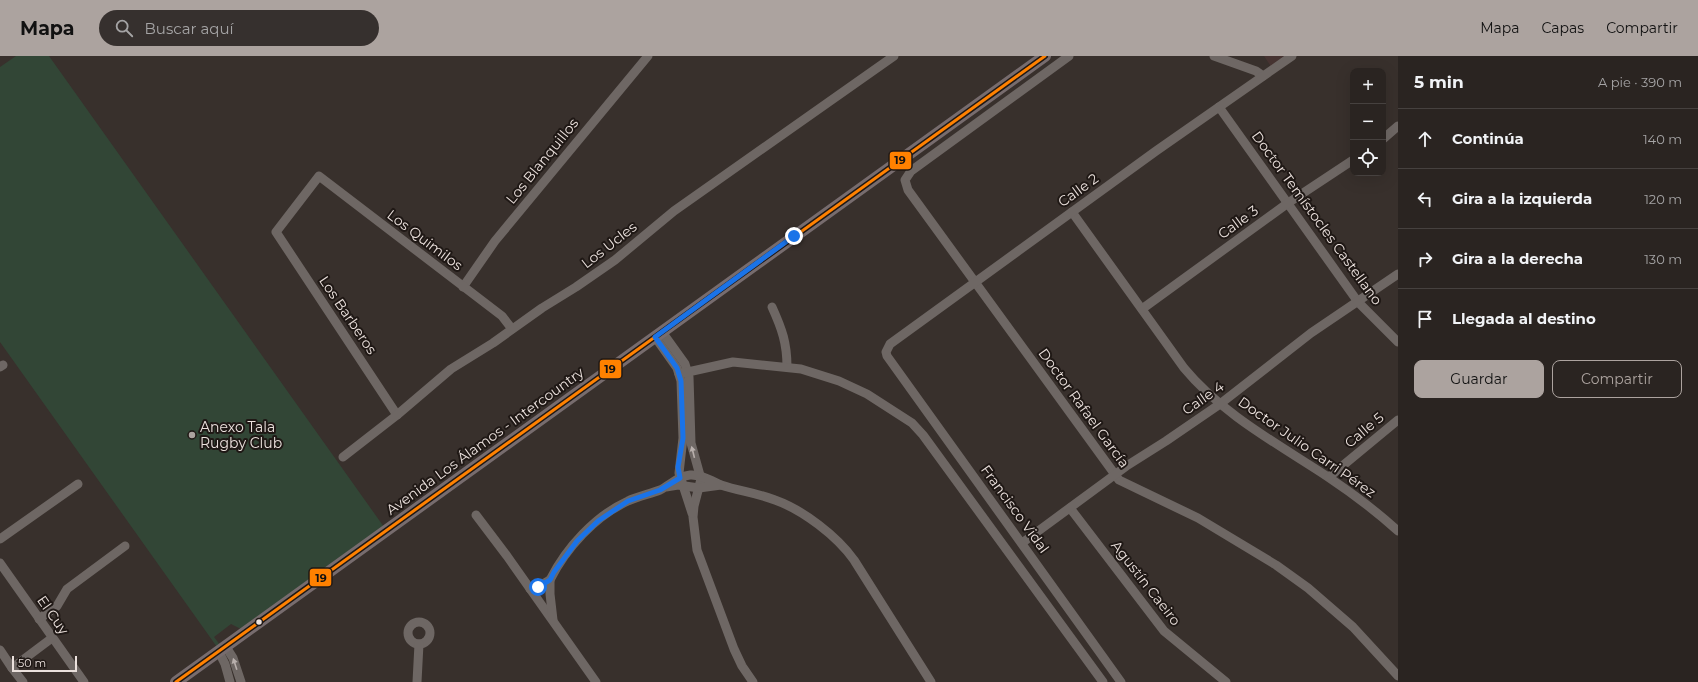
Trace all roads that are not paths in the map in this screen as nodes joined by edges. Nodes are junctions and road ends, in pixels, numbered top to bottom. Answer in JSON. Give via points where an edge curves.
{"nodes":[{"id":1,"x":648,"y":56,"type":"edge"},
{"id":2,"x":894,"y":56,"type":"edge"},
{"id":3,"x":1045,"y":56,"type":"edge"},
{"id":4,"x":1069,"y":56,"type":"edge"},
{"id":5,"x":1214,"y":56,"type":"edge"},
{"id":6,"x":1292,"y":56,"type":"edge"},
{"id":7,"x":1263,"y":76,"type":"junction"},
{"id":8,"x":1219,"y":107,"type":"junction"},
{"id":9,"x":1398,"y":126,"type":"edge"},
{"id":10,"x":1386,"y":136,"type":"edge"},
{"id":11,"x":1350,"y":162,"type":"edge"},
{"id":12,"x":319,"y":176,"type":"joint"},
{"id":13,"x":1288,"y":203,"type":"junction"},
{"id":14,"x":1072,"y":212,"type":"junction"},
{"id":15,"x":1398,"y":274,"type":"edge"},
{"id":16,"x":975,"y":281,"type":"junction"},
{"id":17,"x":463,"y":287,"type":"junction"},
{"id":18,"x":1358,"y":302,"type":"junction"},
{"id":19,"x":772,"y":307,"type":"dead end"},
{"id":20,"x":1142,"y":309,"type":"junction"},
{"id":21,"x":512,"y":329,"type":"junction"},
{"id":22,"x":658,"y":334,"type":"junction"},
{"id":23,"x":1398,"y":342,"type":"edge"},
{"id":24,"x":886,"y":352,"type":"joint"},
{"id":25,"x":787,"y":367,"type":"junction"},
{"id":26,"x":684,"y":373,"type":"junction"},
{"id":27,"x":1220,"y":404,"type":"junction"},
{"id":28,"x":397,"y":415,"type":"junction"},
{"id":29,"x":1398,"y":420,"type":"edge"},
{"id":30,"x":344,"y":457,"type":"dead end"},
{"id":31,"x":1114,"y":475,"type":"junction"},
{"id":32,"x":701,"y":477,"type":"junction"},
{"id":33,"x":1329,"y":477,"type":"junction"},
{"id":34,"x":681,"y":482,"type":"junction"},
{"id":35,"x":78,"y":484,"type":"dead end"},
{"id":36,"x":722,"y":485,"type":"junction"},
{"id":37,"x":699,"y":488,"type":"junction"},
{"id":38,"x":1070,"y":508,"type":"junction"},
{"id":39,"x":476,"y":515,"type":"dead end"},
{"id":40,"x":693,"y":517,"type":"junction"},
{"id":41,"x":1398,"y":530,"type":"edge"},
{"id":42,"x":0,"y":540,"type":"edge"},
{"id":43,"x":1022,"y":543,"type":"junction"},
{"id":44,"x":125,"y":546,"type":"dead end"},
{"id":45,"x":0,"y":563,"type":"edge"},
{"id":46,"x":550,"y":580,"type":"junction"},
{"id":47,"x":530,"y":589,"type":"junction"},
{"id":48,"x":39,"y":619,"type":"junction"},
{"id":49,"x":553,"y":621,"type":"junction"},
{"id":50,"x":52,"y":638,"type":"junction"},
{"id":51,"x":419,"y":644,"type":"dead end"},
{"id":52,"x":222,"y":649,"type":"junction"},
{"id":53,"x":0,"y":650,"type":"edge"},
{"id":54,"x":12,"y":668,"type":"junction"},
{"id":55,"x":1398,"y":676,"type":"edge"},
{"id":56,"x":23,"y":682,"type":"edge"},
{"id":57,"x":84,"y":682,"type":"edge"},
{"id":58,"x":176,"y":682,"type":"edge"},
{"id":59,"x":230,"y":682,"type":"edge"},
{"id":60,"x":241,"y":682,"type":"edge"},
{"id":61,"x":417,"y":682,"type":"edge"},
{"id":62,"x":596,"y":682,"type":"edge"},
{"id":63,"x":753,"y":682,"type":"edge"},
{"id":64,"x":931,"y":682,"type":"edge"},
{"id":65,"x":1103,"y":682,"type":"edge"},
{"id":66,"x":1121,"y":682,"type":"edge"},
{"id":67,"x":1226,"y":682,"type":"edge"}],
"edges":[{"from":1,"to":17,"type":"street","name":"Los Blanquillos","via":[[495,241]]},
{"from":2,"to":21,"type":"street","name":"Los Ucles","via":[[674,211],[615,260]]},
{"from":3,"to":22,"type":"main road","name":"Avenida Los Álamos - Intercountry"},
{"from":4,"to":16,"type":"street","name":"Doctor Rafael García","via":[[911,171],[905,180],[908,190]]},
{"from":5,"to":7,"type":"street"},
{"from":6,"to":7,"type":"street","name":"Calle 2"},
{"from":7,"to":8,"type":"street","name":"Calle 2"},
{"from":8,"to":13,"type":"street","name":"Doctor Temístocles Castellano"},
{"from":8,"to":14,"type":"street","name":"Calle 2"},
{"from":9,"to":10,"type":"street"},
{"from":11,"to":13,"type":"street","name":"Calle 3"},
{"from":12,"to":17,"type":"street","name":"Los Quimilos"},
{"from":12,"to":28,"type":"street","name":"Los Barberos","via":[[276,232]]},
{"from":13,"to":18,"type":"street","name":"Doctor Temístocles Castellano"},
{"from":13,"to":20,"type":"street","name":"Calle 3"},
{"from":14,"to":16,"type":"street","name":"Calle 2"},
{"from":14,"to":20,"type":"street","name":"Doctor Julio Carri Pérez"},
{"from":15,"to":18,"type":"street","name":"Calle 4"},
{"from":16,"to":24,"type":"street","name":"Calle 2","via":[[890,344]]},
{"from":16,"to":31,"type":"street","name":"Doctor Rafael García"},
{"from":17,"to":21,"type":"street","name":"Los Quimilos","via":[[502,316]]},
{"from":18,"to":23,"type":"street","name":"Doctor Temístocles Castellano"},
{"from":18,"to":27,"type":"street","name":"Calle 4","via":[[1311,333]]},
{"from":19,"to":25,"type":"street","via":[[784,336]]},
{"from":20,"to":27,"type":"street","name":"Doctor Julio Carri Pérez","via":[[1184,368],[1198,385]]},
{"from":21,"to":28,"type":"street","name":"Los Ucles","via":[[451,368]]},
{"from":22,"to":26,"type":"street","via":[[677,368]]},
{"from":22,"to":52,"type":"main road","name":"Avenida Los Álamos - Intercountry"},
{"from":24,"to":43,"type":"street","name":"Francisco Vidal"},
{"from":25,"to":26,"type":"street","via":[[733,362]]},
{"from":25,"to":65,"type":"street","via":[[822,374],[854,388],[912,423]]},
{"from":32,"to":26,"type":"street","one_way":true,"via":[[691,443],[690,390]]},
{"from":26,"to":34,"type":"street","via":[[683,438],[678,467]]},
{"from":27,"to":31,"type":"street","name":"Calle 4"},
{"from":27,"to":33,"type":"street","name":"Doctor Julio Carri Pérez"},
{"from":28,"to":30,"type":"street","name":"Los Ucles"},
{"from":29,"to":33,"type":"street","name":"Calle 5"},
{"from":31,"to":38,"type":"street","name":"Calle 4"},
{"from":31,"to":55,"type":"street","name":"Doctor Rafael García","via":[[1122,483],[1198,518],[1276,565],[1308,588],[1353,627]]},
{"from":32,"to":34,"type":"street","via":[[691,475]]},
{"from":32,"to":36,"type":"street"},
{"from":32,"to":37,"type":"street"},
{"from":33,"to":41,"type":"street","name":"Doctor Julio Carri Pérez"},
{"from":34,"to":37,"type":"street"},
{"from":34,"to":40,"type":"street"},
{"from":34,"to":46,"type":"street","via":[[628,501],[598,521],[577,541]]},
{"from":35,"to":42,"type":"street"},
{"from":36,"to":37,"type":"street"},
{"from":36,"to":64,"type":"street","via":[[776,500],[820,526],[841,543]]},
{"from":37,"to":40,"type":"street"},
{"from":38,"to":43,"type":"street","name":"Calle 4"},
{"from":38,"to":67,"type":"street","name":"Agustín Caeiro","via":[[1164,631]]},
{"from":39,"to":47,"type":"street"},
{"from":40,"to":63,"type":"street","via":[[699,558],[734,649]]},
{"from":43,"to":66,"type":"street","name":"Francisco Vidal"},
{"from":44,"to":48,"type":"street","via":[[66,589],[57,606]]},
{"from":45,"to":48,"type":"street","name":"El Cuy"},
{"from":46,"to":47,"type":"street"},
{"from":46,"to":49,"type":"street"},
{"from":47,"to":49,"type":"street"},
{"from":48,"to":50,"type":"street","name":"El Cuy"},
{"from":49,"to":62,"type":"street"},
{"from":50,"to":54,"type":"street"},
{"from":50,"to":57,"type":"street","name":"El Cuy"},
{"from":51,"to":61,"type":"street"},
{"from":52,"to":58,"type":"main road","name":"Avenida Los Álamos - Intercountry"},
{"from":52,"to":59,"type":"street"},
{"from":60,"to":52,"type":"street","one_way":true,"via":[[233,658]]},
{"from":53,"to":54,"type":"street"},
{"from":54,"to":56,"type":"street"}]}
